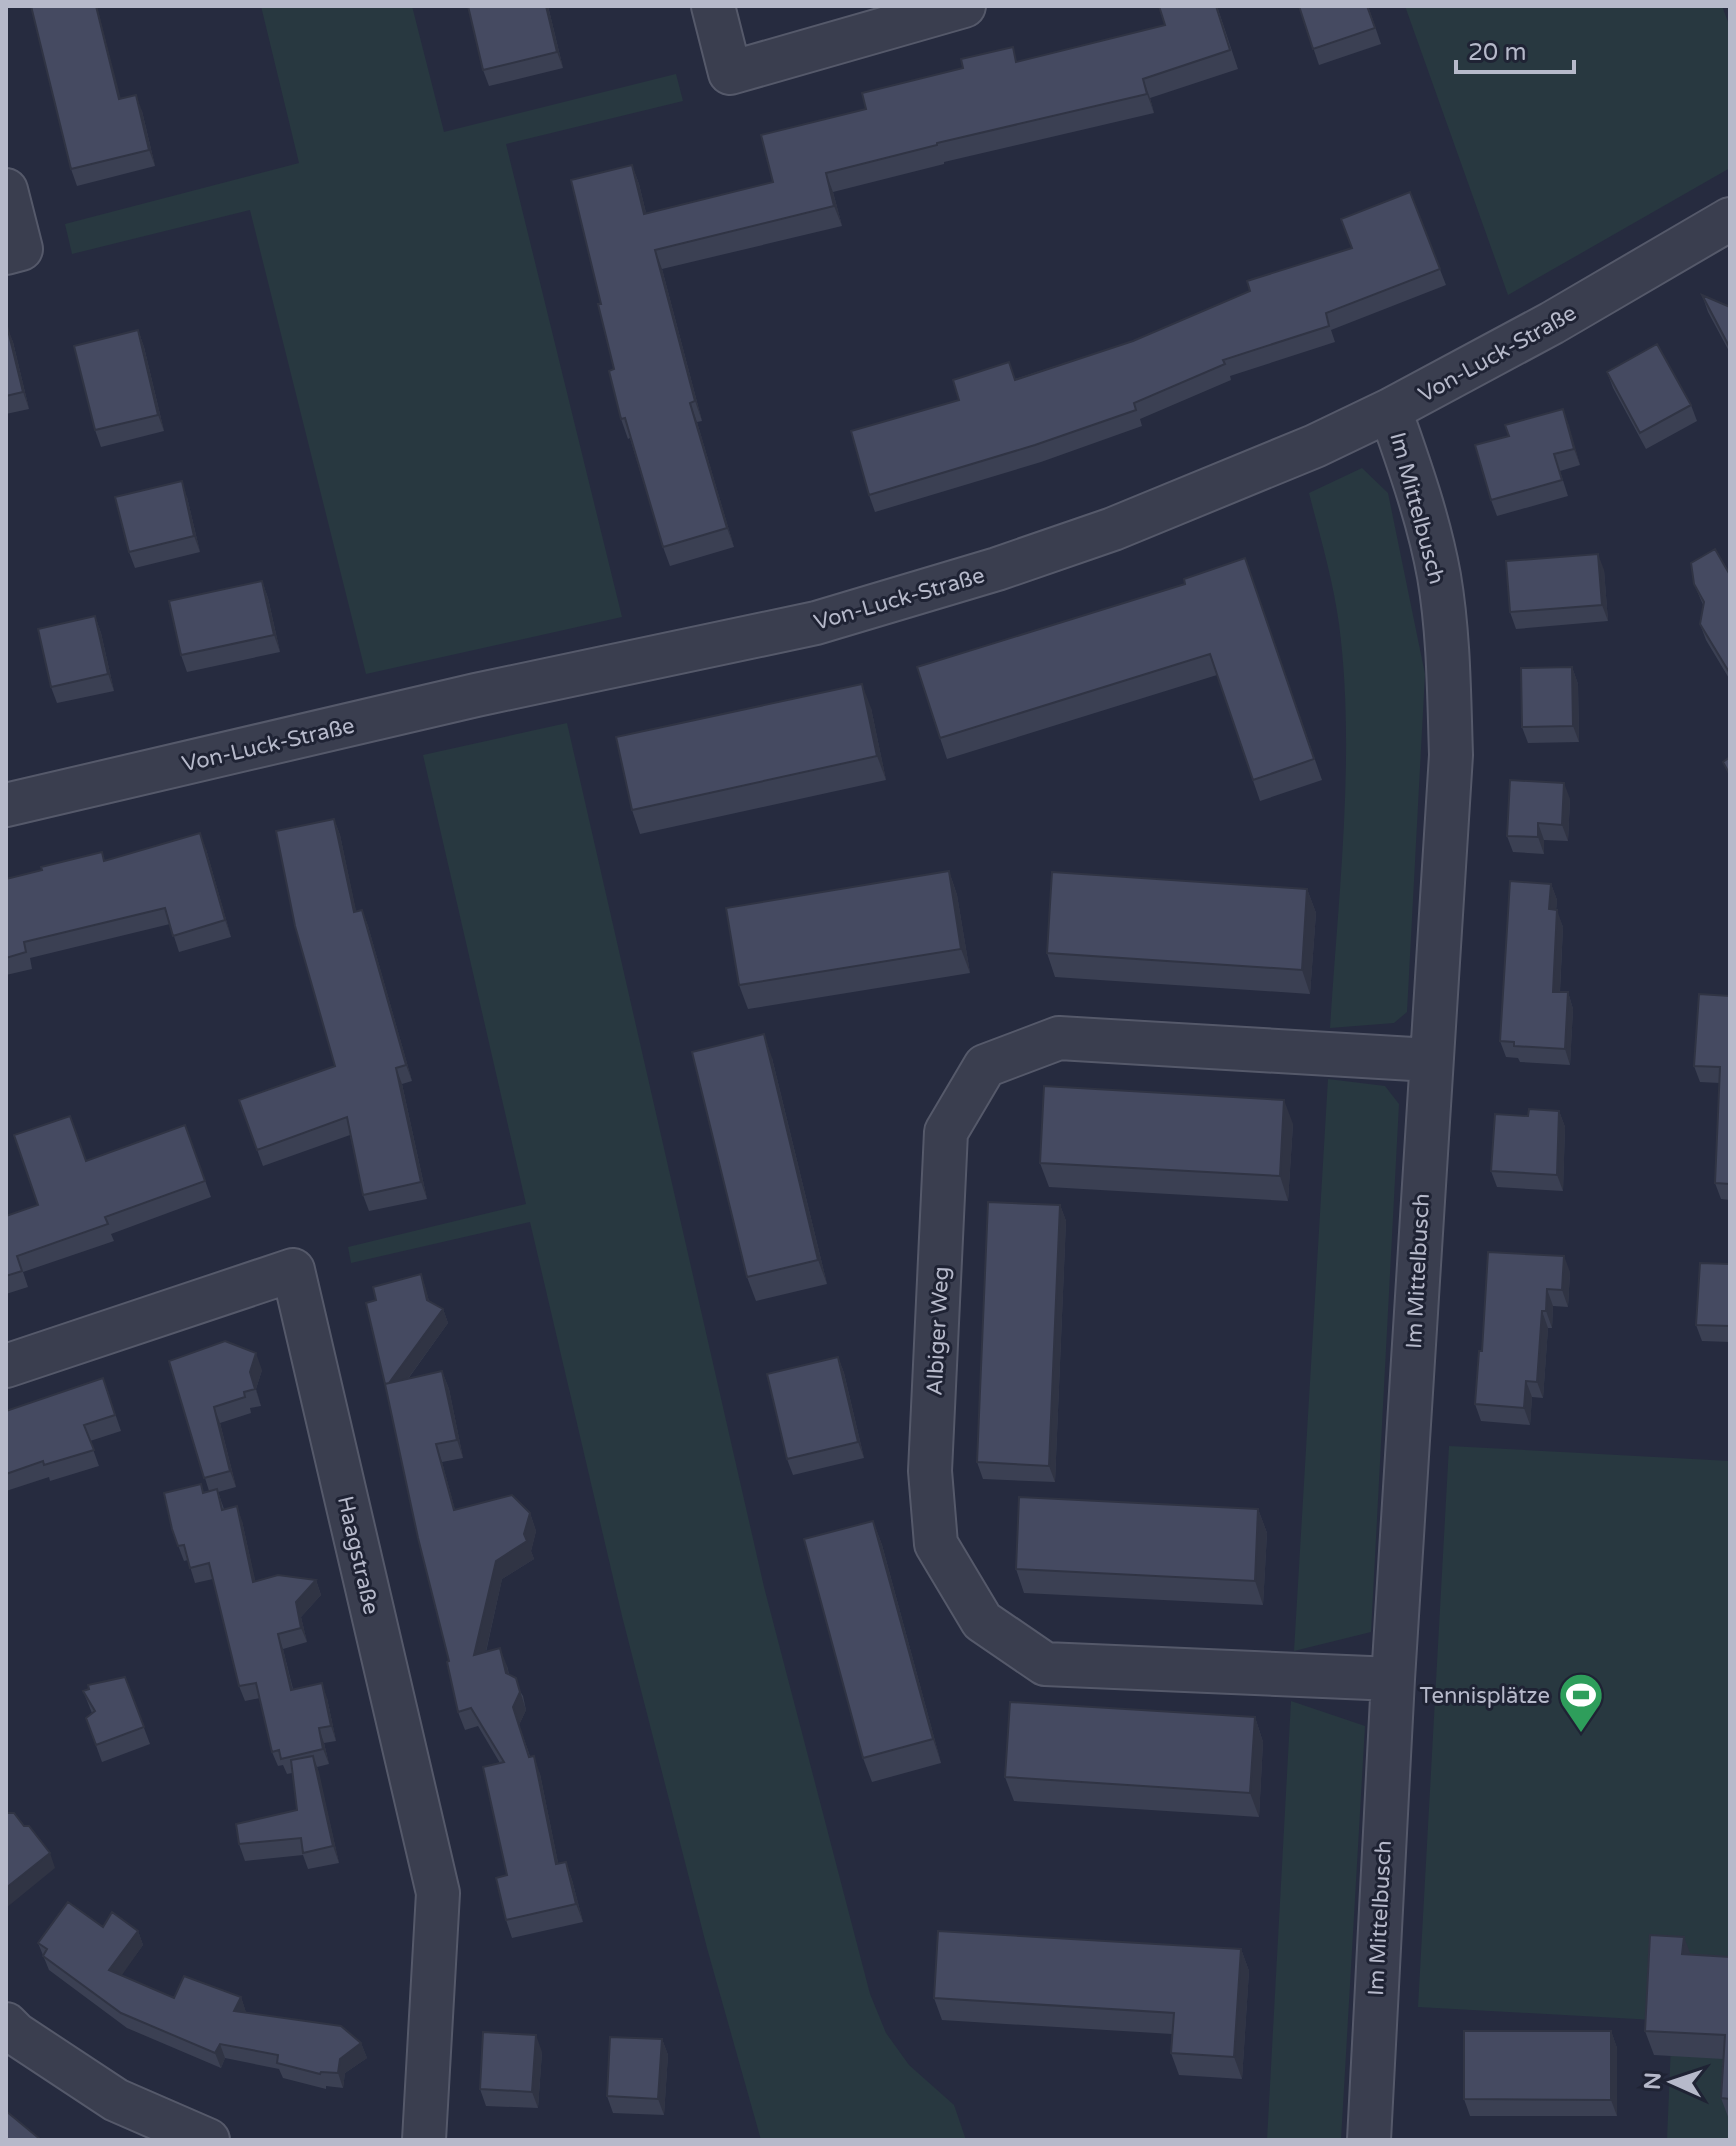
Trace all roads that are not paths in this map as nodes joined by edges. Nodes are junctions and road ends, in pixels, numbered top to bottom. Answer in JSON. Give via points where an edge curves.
{"nodes":[{"id":1,"x":713,"y":6,"type":"edge"},
{"id":2,"x":964,"y":6,"type":"edge"},
{"id":3,"x":6,"y":190,"type":"edge"},
{"id":4,"x":1730,"y":219,"type":"edge"},
{"id":5,"x":6,"y":253,"type":"edge"},
{"id":6,"x":1390,"y":410,"type":"junction"},
{"id":7,"x":6,"y":805,"type":"edge"},
{"id":8,"x":1430,"y":1060,"type":"junction"},
{"id":9,"x":6,"y":1366,"type":"edge"},
{"id":10,"x":1393,"y":1679,"type":"junction"},
{"id":11,"x":6,"y":2024,"type":"edge"},
{"id":12,"x":208,"y":2140,"type":"edge"},
{"id":13,"x":424,"y":2140,"type":"edge"},
{"id":14,"x":1369,"y":2140,"type":"edge"}],
"edges":[{"from":1,"to":2,"type":"street","via":[[730,73]]},
{"from":3,"to":5,"type":"street","via":[[21,249]]},
{"from":4,"to":6,"type":"street","name":"Von-Luck-Straße"},
{"from":6,"to":7,"type":"street","name":"Von-Luck-Straße","via":[[1113,529],[816,623],[476,695]]},
{"from":6,"to":8,"type":"street","name":"Im Mittelbusch","via":[[1439,575],[1447,638],[1451,755]]},
{"from":8,"to":10,"type":"street","name":"Im Mittelbusch"},
{"from":8,"to":10,"type":"street","name":"Albiger Weg","via":[[1059,1038],[985,1066],[946,1132],[930,1471],[936,1544],[982,1621],[1045,1664]]},
{"from":9,"to":13,"type":"street","name":"Haagstraße","via":[[293,1270],[438,1893]]},
{"from":10,"to":14,"type":"street","name":"Im Mittelbusch"},
{"from":11,"to":12,"type":"street","via":[[116,2100]]}]}
